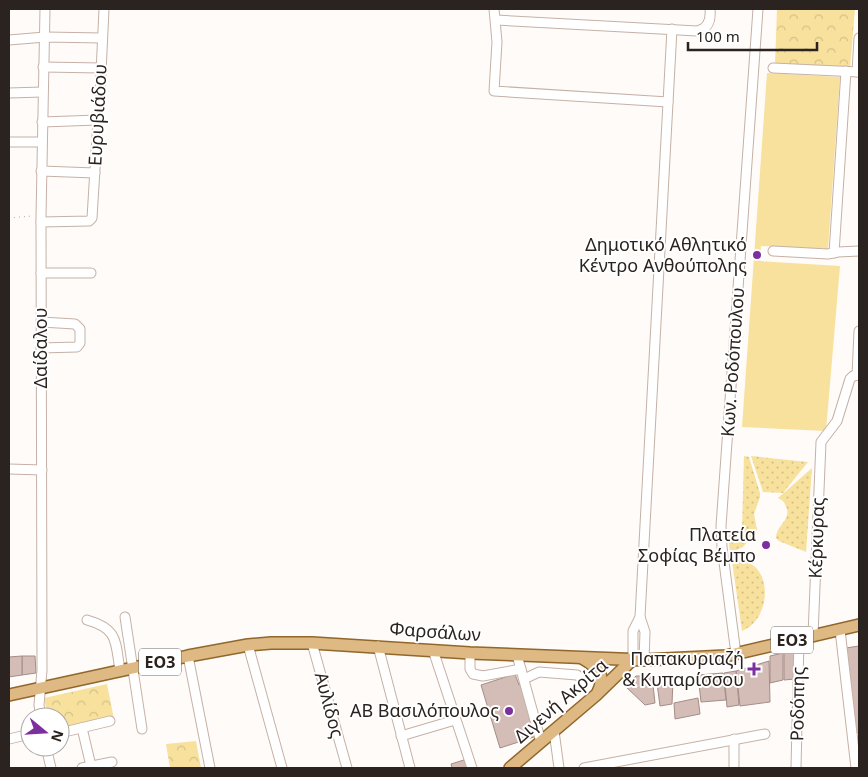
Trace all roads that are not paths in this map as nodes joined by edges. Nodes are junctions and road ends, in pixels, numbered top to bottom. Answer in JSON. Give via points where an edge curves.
{"nodes":[{"id":1,"x":45,"y":9,"type":"edge"},
{"id":2,"x":104,"y":9,"type":"edge"},
{"id":3,"x":494,"y":9,"type":"edge"},
{"id":4,"x":710,"y":9,"type":"edge"},
{"id":5,"x":758,"y":9,"type":"edge"},
{"id":6,"x":496,"y":20,"type":"junction"},
{"id":7,"x":672,"y":29,"type":"junction"},
{"id":8,"x":45,"y":37,"type":"junction"},
{"id":9,"x":102,"y":38,"type":"junction"},
{"id":10,"x":859,"y":38,"type":"edge"},
{"id":11,"x":9,"y":40,"type":"edge"},
{"id":12,"x":43,"y":67,"type":"junction"},
{"id":13,"x":101,"y":68,"type":"junction"},
{"id":14,"x":773,"y":68,"type":"dead end"},
{"id":15,"x":846,"y":71,"type":"junction"},
{"id":16,"x":858,"y":72,"type":"edge"},
{"id":17,"x":42,"y":92,"type":"junction"},
{"id":18,"x":9,"y":93,"type":"edge"},
{"id":19,"x":100,"y":94,"type":"road end"},
{"id":20,"x":668,"y":102,"type":"junction"},
{"id":21,"x":42,"y":122,"type":"junction"},
{"id":22,"x":9,"y":142,"type":"edge"},
{"id":23,"x":42,"y":142,"type":"junction"},
{"id":24,"x":41,"y":171,"type":"junction"},
{"id":25,"x":95,"y":173,"type":"junction"},
{"id":26,"x":41,"y":219,"type":"junction"},
{"id":27,"x":859,"y":251,"type":"edge"},
{"id":28,"x":772,"y":252,"type":"dead end"},
{"id":29,"x":834,"y":253,"type":"junction"},
{"id":30,"x":41,"y":273,"type":"junction"},
{"id":31,"x":90,"y":273,"type":"dead end"},
{"id":32,"x":41,"y":322,"type":"junction"},
{"id":33,"x":859,"y":331,"type":"edge"},
{"id":34,"x":41,"y":348,"type":"junction"},
{"id":35,"x":858,"y":375,"type":"edge"},
{"id":36,"x":9,"y":469,"type":"edge"},
{"id":37,"x":42,"y":470,"type":"junction"},
{"id":38,"x":125,"y":617,"type":"dead end"},
{"id":39,"x":87,"y":620,"type":"dead end"},
{"id":40,"x":859,"y":625,"type":"edge"},
{"id":41,"x":840,"y":630,"type":"junction"},
{"id":42,"x":813,"y":635,"type":"junction"},
{"id":43,"x":799,"y":639,"type":"junction"},
{"id":44,"x":312,"y":643,"type":"junction"},
{"id":45,"x":248,"y":645,"type":"junction"},
{"id":46,"x":378,"y":646,"type":"junction"},
{"id":47,"x":433,"y":650,"type":"junction"},
{"id":48,"x":470,"y":653,"type":"junction"},
{"id":49,"x":736,"y":654,"type":"junction"},
{"id":50,"x":517,"y":655,"type":"junction"},
{"id":51,"x":188,"y":656,"type":"junction"},
{"id":52,"x":580,"y":657,"type":"junction"},
{"id":53,"x":638,"y":660,"type":"junction"},
{"id":54,"x":133,"y":667,"type":"junction"},
{"id":55,"x":521,"y":669,"type":"junction"},
{"id":56,"x":120,"y":670,"type":"junction"},
{"id":57,"x":524,"y":679,"type":"junction"},
{"id":58,"x":582,"y":682,"type":"dead end"},
{"id":59,"x":41,"y":688,"type":"junction"},
{"id":60,"x":596,"y":694,"type":"junction"},
{"id":61,"x":9,"y":695,"type":"edge"},
{"id":62,"x":39,"y":707,"type":"edge"},
{"id":63,"x":455,"y":720,"type":"junction"},
{"id":64,"x":110,"y":721,"type":"dead end"},
{"id":65,"x":82,"y":728,"type":"junction"},
{"id":66,"x":142,"y":729,"type":"dead end"},
{"id":67,"x":70,"y":731,"type":"edge"},
{"id":68,"x":554,"y":731,"type":"junction"},
{"id":69,"x":765,"y":734,"type":"dead end"},
{"id":70,"x":401,"y":736,"type":"junction"},
{"id":71,"x":734,"y":740,"type":"junction"},
{"id":72,"x":541,"y":742,"type":"junction"},
{"id":73,"x":112,"y":762,"type":"dead end"},
{"id":74,"x":86,"y":767,"type":"edge"},
{"id":75,"x":210,"y":768,"type":"edge"},
{"id":76,"x":282,"y":768,"type":"edge"},
{"id":77,"x":347,"y":768,"type":"edge"},
{"id":78,"x":410,"y":768,"type":"edge"},
{"id":79,"x":472,"y":768,"type":"edge"},
{"id":80,"x":510,"y":768,"type":"edge"},
{"id":81,"x":559,"y":768,"type":"edge"},
{"id":82,"x":584,"y":768,"type":"edge"},
{"id":83,"x":734,"y":768,"type":"edge"},
{"id":84,"x":796,"y":768,"type":"edge"},
{"id":85,"x":856,"y":768,"type":"edge"}],
"edges":[{"from":1,"to":8,"type":"street","name":"Δαίδαλου"},
{"from":2,"to":9,"type":"street","name":"Ευρυβιάδου"},
{"from":3,"to":6,"type":"street"},
{"from":4,"to":7,"type":"street","via":[[709,22],[702,30]]},
{"from":5,"to":49,"type":"street","name":"Κων. Ροδόπουλου","via":[[721,526]]},
{"from":6,"to":7,"type":"street"},
{"from":6,"to":20,"type":"street","via":[[494,91]]},
{"from":7,"to":20,"type":"street"},
{"from":8,"to":9,"type":"street"},
{"from":8,"to":11,"type":"street"},
{"from":8,"to":12,"type":"street","name":"Δαίδαλου"},
{"from":9,"to":13,"type":"street","name":"Ευρυβιάδου"},
{"from":10,"to":16,"type":"street"},
{"from":12,"to":13,"type":"street"},
{"from":12,"to":17,"type":"street","name":"Δαίδαλου"},
{"from":13,"to":19,"type":"street","name":"Ευρυβιάδου"},
{"from":14,"to":15,"type":"street"},
{"from":15,"to":16,"type":"street"},
{"from":15,"to":29,"type":"street"},
{"from":17,"to":18,"type":"street"},
{"from":17,"to":21,"type":"street","name":"Δαίδαλου"},
{"from":20,"to":53,"type":"street","via":[[640,617],[634,631]]},
{"from":21,"to":23,"type":"street","name":"Δαίδαλου"},
{"from":21,"to":25,"type":"street","name":"Ευρυβιάδου","via":[[98,120]]},
{"from":22,"to":23,"type":"street"},
{"from":23,"to":24,"type":"street","name":"Δαίδαλου"},
{"from":24,"to":25,"type":"street"},
{"from":24,"to":26,"type":"street","name":"Δαίδαλου"},
{"from":25,"to":26,"type":"street","name":"Ευρυβιάδου","via":[[93,215],[89,221]]},
{"from":26,"to":30,"type":"street","name":"Δαίδαλου"},
{"from":27,"to":29,"type":"street"},
{"from":28,"to":29,"type":"street"},
{"from":30,"to":31,"type":"street"},
{"from":30,"to":32,"type":"street","name":"Δαίδαλου"},
{"from":32,"to":34,"type":"street","name":"Δαίδαλου"},
{"from":32,"to":34,"type":"street","via":[[75,324],[80,329],[77,347]]},
{"from":33,"to":35,"type":"street"},
{"from":34,"to":37,"type":"street","name":"Δαίδαλου"},
{"from":35,"to":42,"type":"street","name":"Κέρκυρας","via":[[848,382],[837,421],[820,442]]},
{"from":36,"to":37,"type":"street"},
{"from":37,"to":59,"type":"street","name":"Δαίδαλου"},
{"from":38,"to":54,"type":"street"},
{"from":39,"to":56,"type":"street","via":[[101,624],[112,634]]},
{"from":40,"to":41,"type":"main road","name":"Φαρσάλων","number":"ΕΟ3"},
{"from":41,"to":42,"type":"main road","name":"Φαρσάλων","number":"ΕΟ3"},
{"from":41,"to":85,"type":"street"},
{"from":42,"to":43,"type":"main road","name":"Φαρσάλων","number":"ΕΟ3"},
{"from":43,"to":49,"type":"main road","name":"Φαρσάλων","number":"ΕΟ3"},
{"from":43,"to":84,"type":"street","name":"Ροδόπης"},
{"from":44,"to":45,"type":"main road","name":"Φαρσάλων","number":"ΕΟ3"},
{"from":44,"to":46,"type":"main road","name":"Φαρσάλων","number":"ΕΟ3"},
{"from":44,"to":77,"type":"street","name":"Αυλίδος"},
{"from":45,"to":51,"type":"main road","name":"Φαρσάλων","number":"ΕΟ3"},
{"from":45,"to":76,"type":"street"},
{"from":46,"to":47,"type":"main road","name":"Φαρσάλων","number":"ΕΟ3"},
{"from":46,"to":70,"type":"street"},
{"from":47,"to":48,"type":"main road","name":"Φαρσάλων","number":"ΕΟ3"},
{"from":47,"to":63,"type":"street"},
{"from":48,"to":50,"type":"main road","name":"Φαρσάλων","number":"ΕΟ3"},
{"from":48,"to":55,"type":"street","via":[[470,669],[474,674],[483,676]]},
{"from":49,"to":53,"type":"main road","name":"Φαρσάλων","number":"ΕΟ3"},
{"from":50,"to":52,"type":"main road","name":"Φαρσάλων","number":"ΕΟ3"},
{"from":50,"to":55,"type":"street"},
{"from":51,"to":54,"type":"main road","name":"Φαρσάλων","number":"ΕΟ3"},
{"from":51,"to":75,"type":"street"},
{"from":52,"to":53,"type":"main road","name":"Φαρσάλων","number":"ΕΟ3"},
{"from":52,"to":60,"type":"main road","via":[[600,672],[602,681]]},
{"from":53,"to":60,"type":"main road","name":"Διγενή Ακρίτα"},
{"from":54,"to":56,"type":"main road","name":"Φαρσάλων","number":"ΕΟ3"},
{"from":54,"to":66,"type":"street"},
{"from":55,"to":57,"type":"street"},
{"from":56,"to":59,"type":"main road","name":"Φαρσάλων","number":"ΕΟ3"},
{"from":57,"to":58,"type":"street","via":[[543,672],[577,675]]},
{"from":57,"to":72,"type":"street"},
{"from":59,"to":61,"type":"main road","name":"Φαρσάλων","number":"ΕΟ3"},
{"from":59,"to":62,"type":"street","name":"Δαίδαλου"},
{"from":60,"to":68,"type":"main road","name":"Διγενή Ακρίτα"},
{"from":63,"to":70,"type":"street"},
{"from":63,"to":79,"type":"street"},
{"from":64,"to":65,"type":"street"},
{"from":65,"to":67,"type":"street"},
{"from":65,"to":74,"type":"street"},
{"from":68,"to":72,"type":"main road","name":"Διγενή Ακρίτα"},
{"from":68,"to":81,"type":"street"},
{"from":69,"to":71,"type":"street"},
{"from":70,"to":78,"type":"street"},
{"from":71,"to":82,"type":"street"},
{"from":71,"to":83,"type":"street"},
{"from":72,"to":80,"type":"main road","name":"Διγενή Ακρίτα"},
{"from":73,"to":74,"type":"street"}]}
